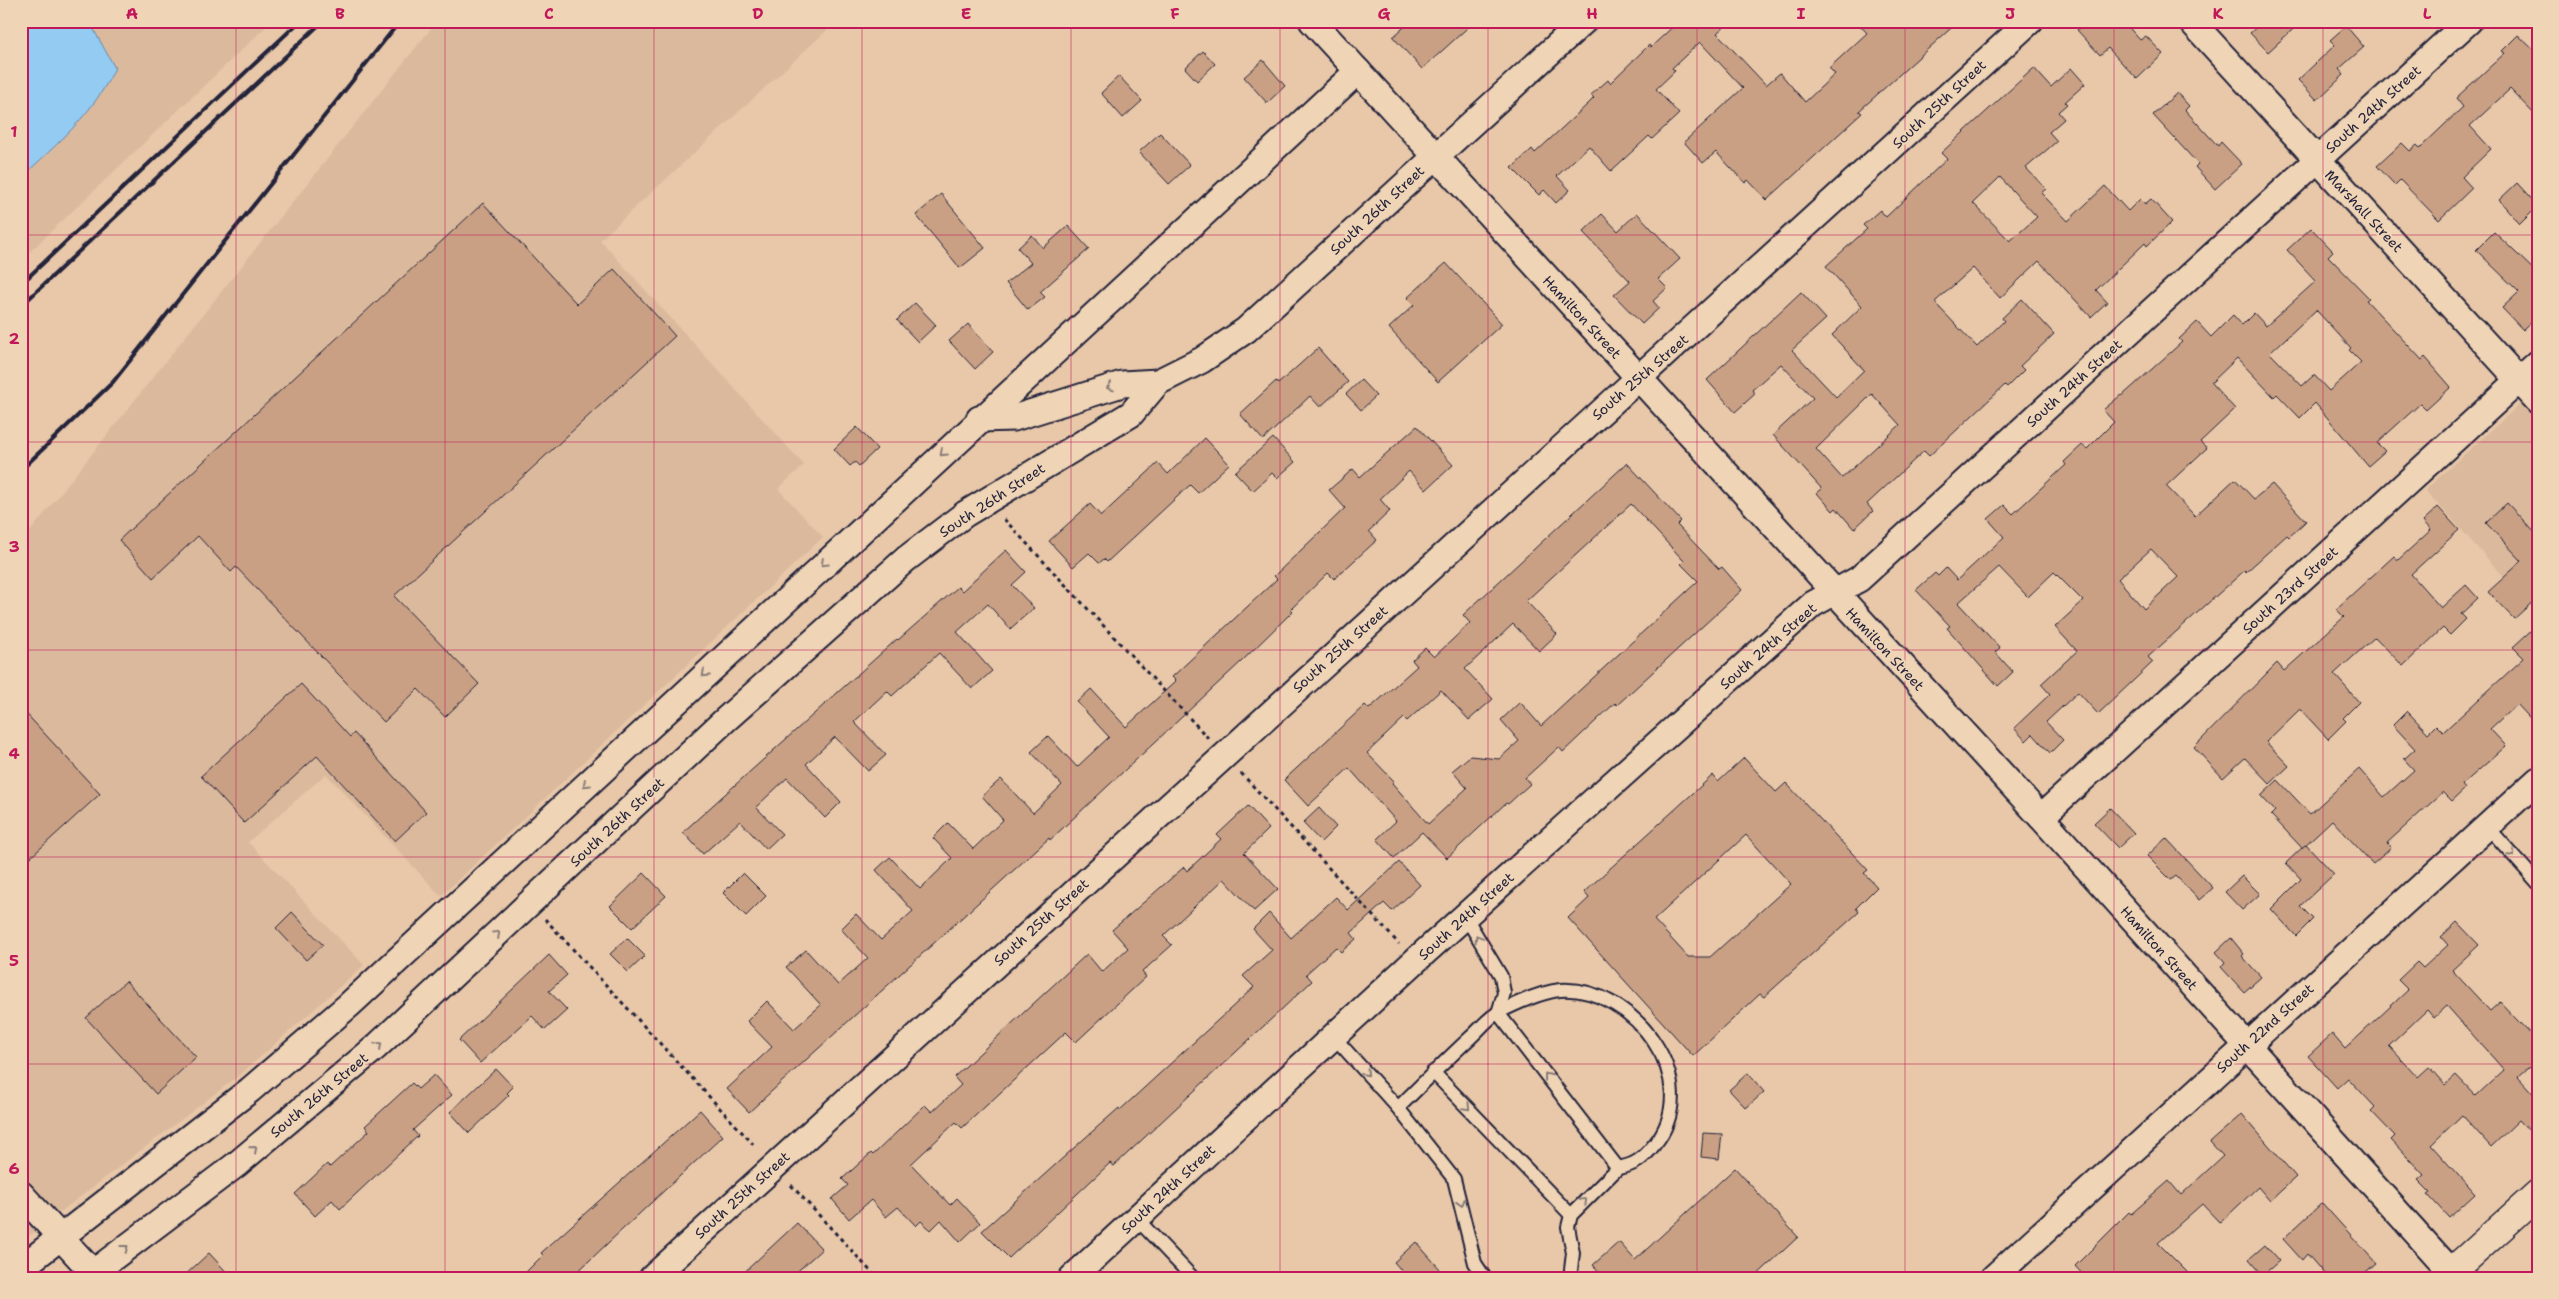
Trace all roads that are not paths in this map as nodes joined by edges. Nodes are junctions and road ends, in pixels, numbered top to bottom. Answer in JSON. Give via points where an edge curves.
{"nodes":[{"id":1,"x":1312,"y":21,"type":"edge"},
{"id":2,"x":1584,"y":21,"type":"edge"},
{"id":3,"x":2030,"y":21,"type":"edge"},
{"id":4,"x":2191,"y":21,"type":"edge"},
{"id":5,"x":2469,"y":21,"type":"edge"},
{"id":6,"x":1358,"y":71,"type":"junction"},
{"id":7,"x":1435,"y":157,"type":"junction"},
{"id":8,"x":2317,"y":160,"type":"junction"},
{"id":9,"x":2538,"y":362,"type":"edge"},
{"id":10,"x":1638,"y":379,"type":"junction"},
{"id":11,"x":2519,"y":380,"type":"junction"},
{"id":12,"x":1158,"y":382,"type":"junction"},
{"id":13,"x":2538,"y":401,"type":"edge"},
{"id":14,"x":979,"y":419,"type":"junction"},
{"id":15,"x":1834,"y":594,"type":"junction"},
{"id":16,"x":2538,"y":780,"type":"edge"},
{"id":17,"x":2041,"y":818,"type":"junction"},
{"id":18,"x":2487,"y":826,"type":"junction"},
{"id":19,"x":2538,"y":883,"type":"edge"},
{"id":20,"x":1465,"y":916,"type":"junction"},
{"id":21,"x":1498,"y":1013,"type":"junction"},
{"id":22,"x":1334,"y":1036,"type":"junction"},
{"id":23,"x":2246,"y":1045,"type":"junction"},
{"id":24,"x":1433,"y":1072,"type":"junction"},
{"id":25,"x":1398,"y":1108,"type":"junction"},
{"id":26,"x":1618,"y":1168,"type":"junction"},
{"id":27,"x":21,"y":1194,"type":"edge"},
{"id":28,"x":2538,"y":1194,"type":"edge"},
{"id":29,"x":1571,"y":1214,"type":"junction"},
{"id":30,"x":1136,"y":1218,"type":"junction"},
{"id":31,"x":62,"y":1238,"type":"junction"},
{"id":32,"x":21,"y":1268,"type":"edge"},
{"id":33,"x":1086,"y":1273,"type":"edge"},
{"id":34,"x":92,"y":1276,"type":"edge"},
{"id":35,"x":2452,"y":1276,"type":"edge"},
{"id":36,"x":652,"y":1278,"type":"edge"},
{"id":37,"x":1194,"y":1278,"type":"edge"},
{"id":38,"x":1485,"y":1278,"type":"edge"},
{"id":39,"x":1570,"y":1278,"type":"edge"},
{"id":40,"x":1993,"y":1278,"type":"edge"}],
"edges":[{"from":1,"to":6,"type":"street","name":"Hamilton Street"},
{"from":2,"to":7,"type":"street","name":"South 26th Street"},
{"from":3,"to":10,"type":"street","name":"South 25th Street"},
{"from":4,"to":8,"type":"street","name":"Marshall Street"},
{"from":5,"to":8,"type":"street","name":"South 24th Street"},
{"from":6,"to":7,"type":"street","name":"Hamilton Street"},
{"from":6,"to":14,"type":"street"},
{"from":7,"to":10,"type":"street","name":"Hamilton Street"},
{"from":7,"to":12,"type":"street","name":"South 26th Street","via":[[1246,330],[1202,360]]},
{"from":8,"to":11,"type":"street","name":"Marshall Street"},
{"from":8,"to":15,"type":"street","name":"South 24th Street","via":[[1859,579]]},
{"from":9,"to":11,"type":"street","name":"South 23rd Street"},
{"from":10,"to":15,"type":"street","name":"Hamilton Street"},
{"from":10,"to":36,"type":"street","name":"South 25th Street"},
{"from":11,"to":13,"type":"street","name":"Marshall Street"},
{"from":11,"to":17,"type":"street","name":"South 23rd Street"},
{"from":12,"to":14,"type":"street","name":"South 26th Street","one_way":true,"via":[[1122,384],[1014,418]]},
{"from":34,"to":12,"type":"street","name":"South 26th Street","one_way":true,"via":[[237,1164],[376,1047],[724,721],[906,558],[965,514],[1131,414]]},
{"from":14,"to":31,"type":"street","one_way":true,"via":[[349,1005],[250,1090]]},
{"from":15,"to":17,"type":"street","name":"Hamilton Street"},
{"from":15,"to":20,"type":"street","name":"South 24th Street","via":[[1813,604]]},
{"from":16,"to":18,"type":"street","name":"South 22nd Street"},
{"from":17,"to":23,"type":"street","name":"Hamilton Street"},
{"from":18,"to":19,"type":"lane","one_way":true},
{"from":18,"to":23,"type":"street","name":"South 22nd Street"},
{"from":21,"to":20,"type":"lane","one_way":true,"via":[[1504,993],[1501,976]]},
{"from":20,"to":22,"type":"street","name":"South 24th Street"},
{"from":21,"to":24,"type":"lane"},
{"from":26,"to":21,"type":"lane","one_way":true},
{"from":21,"to":26,"type":"lane","via":[[1549,992],[1578,991],[1613,1004],[1653,1041],[1667,1062],[1671,1075],[1672,1112],[1658,1140],[1643,1159],[1632,1166]]},
{"from":22,"to":25,"type":"lane","one_way":true},
{"from":22,"to":30,"type":"street","name":"South 24th Street"},
{"from":23,"to":35,"type":"street","name":"Hamilton Street"},
{"from":23,"to":40,"type":"street","name":"South 22nd Street"},
{"from":24,"to":25,"type":"lane"},
{"from":24,"to":29,"type":"lane","one_way":true},
{"from":25,"to":38,"type":"lane","one_way":true,"via":[[1454,1179],[1475,1263]]},
{"from":29,"to":26,"type":"lane","one_way":true},
{"from":27,"to":31,"type":"street"},
{"from":28,"to":35,"type":"street"},
{"from":29,"to":39,"type":"lane","via":[[1568,1227],[1573,1252]]},
{"from":30,"to":33,"type":"street","name":"South 24th Street"},
{"from":30,"to":37,"type":"lane"},
{"from":31,"to":32,"type":"street"},
{"from":31,"to":34,"type":"street"}]}
